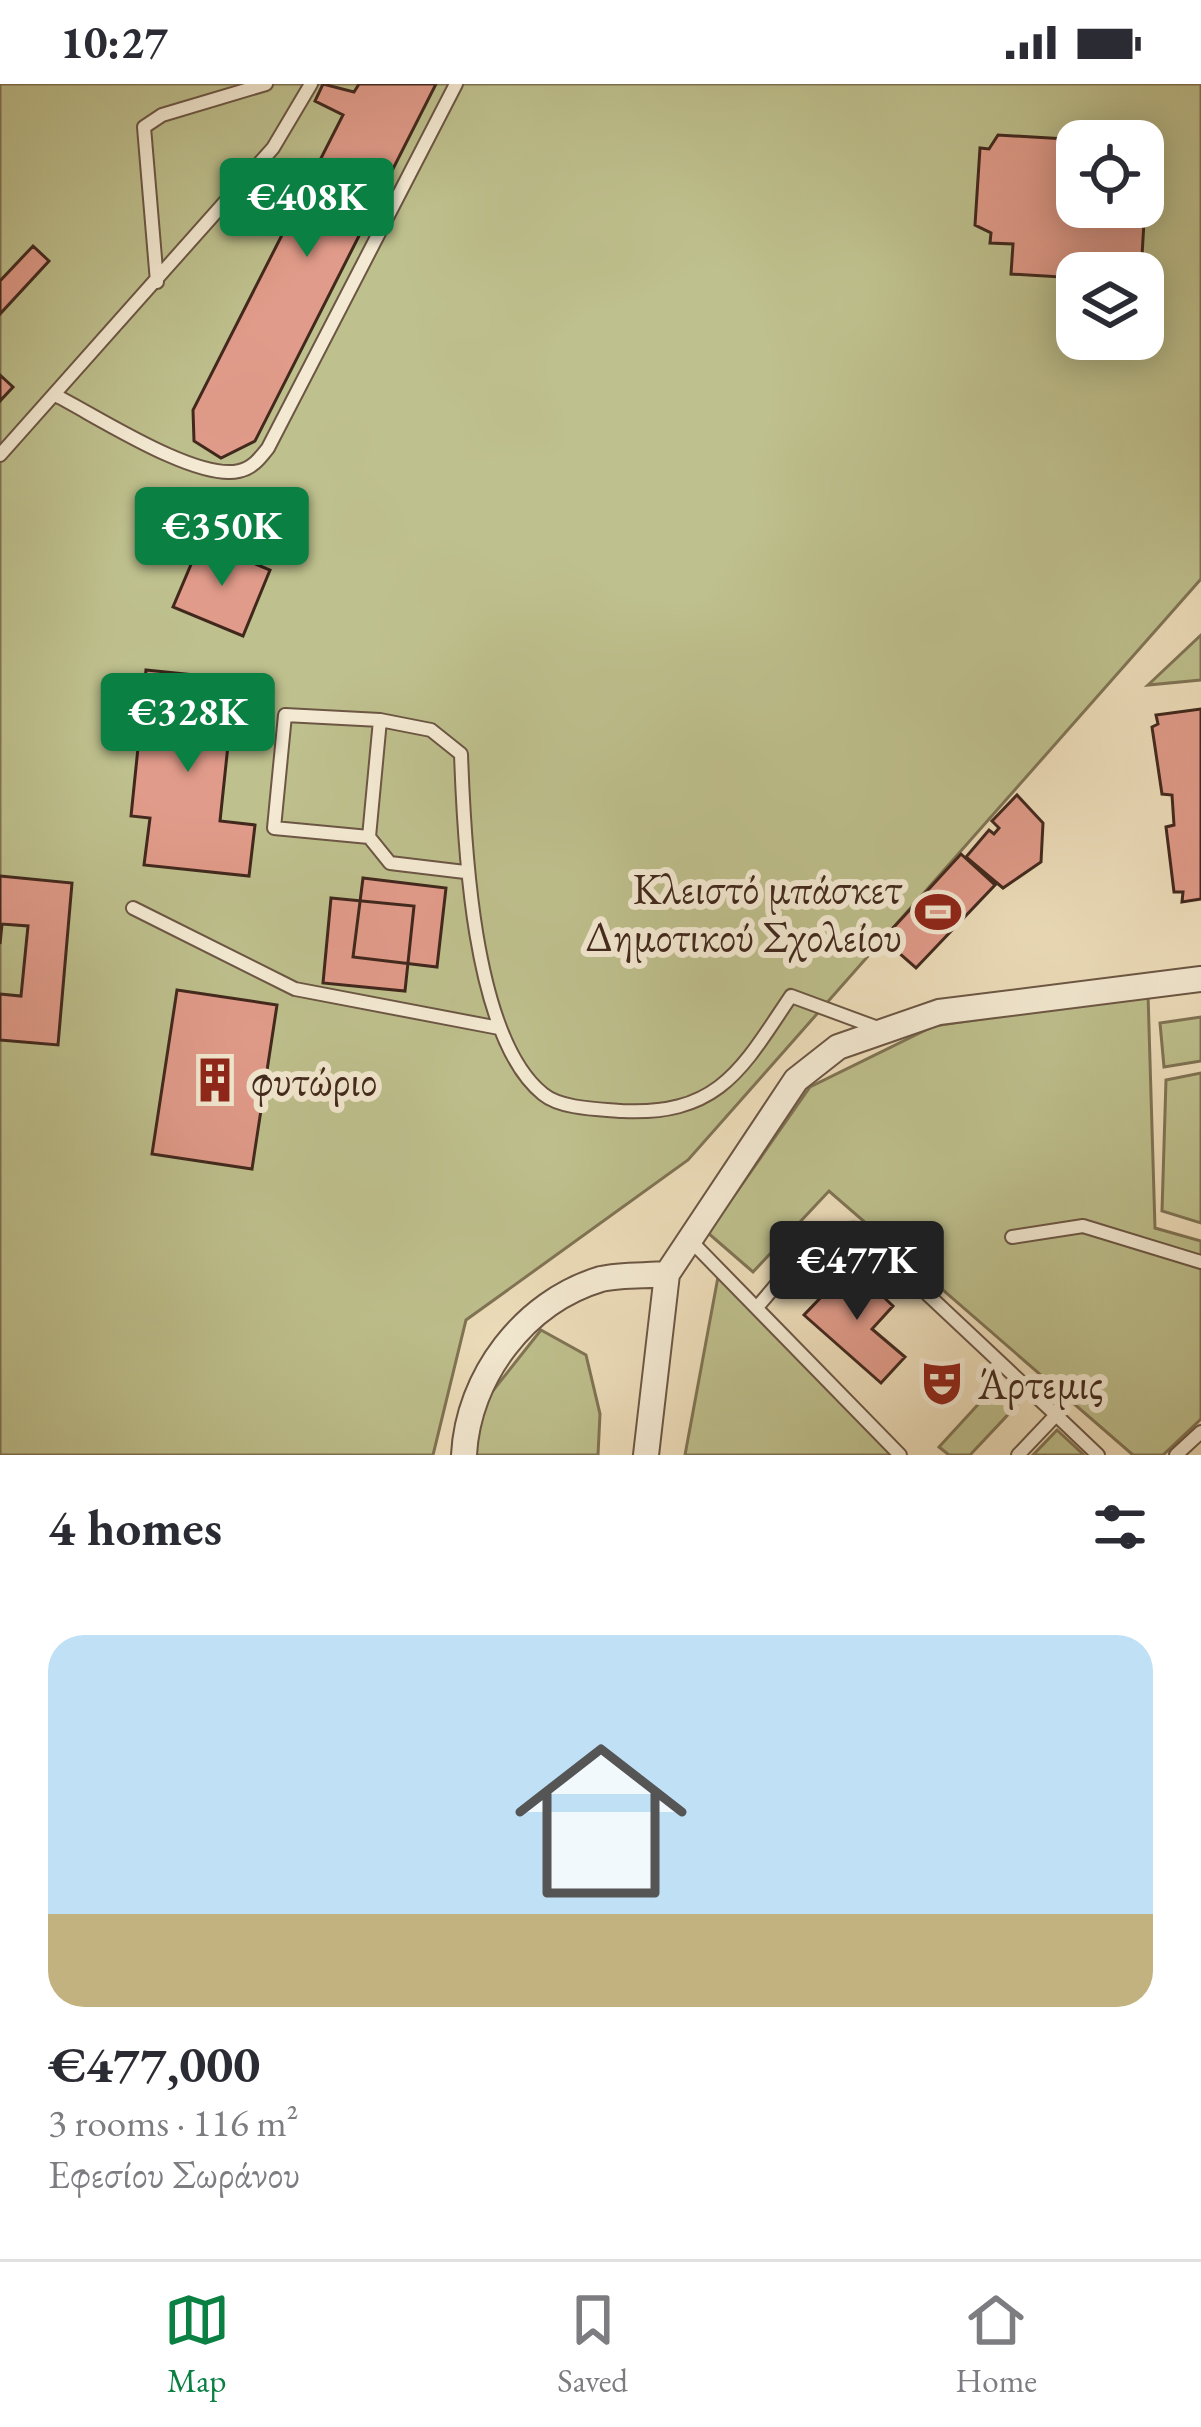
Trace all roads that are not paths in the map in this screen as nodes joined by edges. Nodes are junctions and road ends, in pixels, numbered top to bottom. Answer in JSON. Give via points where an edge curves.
{"nodes":[{"id":1,"x":266,"y":84,"type":"edge"},
{"id":2,"x":311,"y":84,"type":"edge"},
{"id":3,"x":457,"y":84,"type":"edge"},
{"id":4,"x":157,"y":282,"type":"junction"},
{"id":5,"x":57,"y":396,"type":"junction"},
{"id":6,"x":0,"y":455,"type":"edge"},
{"id":7,"x":380,"y":720,"type":"junction"},
{"id":8,"x":369,"y":837,"type":"junction"},
{"id":9,"x":464,"y":872,"type":"junction"},
{"id":10,"x":134,"y":908,"type":"dead end"},
{"id":11,"x":1201,"y":979,"type":"edge"},
{"id":12,"x":499,"y":1028,"type":"junction"},
{"id":13,"x":884,"y":1030,"type":"junction"},
{"id":14,"x":1012,"y":1238,"type":"dead end"},
{"id":15,"x":689,"y":1239,"type":"junction"},
{"id":16,"x":1201,"y":1262,"type":"edge"},
{"id":17,"x":668,"y":1274,"type":"junction"},
{"id":18,"x":758,"y":1306,"type":"junction"},
{"id":19,"x":1056,"y":1415,"type":"junction"},
{"id":20,"x":1201,"y":1432,"type":"edge"},
{"id":21,"x":464,"y":1455,"type":"edge"},
{"id":22,"x":646,"y":1455,"type":"edge"},
{"id":23,"x":900,"y":1455,"type":"edge"},
{"id":24,"x":1018,"y":1455,"type":"edge"},
{"id":25,"x":1097,"y":1455,"type":"edge"},
{"id":26,"x":1177,"y":1455,"type":"edge"}],
"edges":[{"from":1,"to":4,"type":"lane","via":[[144,127]]},
{"from":2,"to":4,"type":"lane","via":[[273,148]]},
{"from":3,"to":5,"type":"lane","via":[[253,467],[235,473],[193,464]]},
{"from":4,"to":5,"type":"lane"},
{"from":5,"to":6,"type":"lane"},
{"from":7,"to":8,"type":"lane"},
{"from":7,"to":8,"type":"lane","via":[[285,715],[274,828]]},
{"from":7,"to":9,"type":"lane","via":[[431,730],[461,754]]},
{"from":8,"to":9,"type":"lane","via":[[390,863]]},
{"from":9,"to":12,"type":"lane"},
{"from":10,"to":12,"type":"lane","via":[[296,989]]},
{"from":11,"to":13,"type":"street","via":[[939,1012]]},
{"from":12,"to":13,"type":"lane","via":[[545,1096],[630,1111],[696,1101],[736,1078],[790,996]]},
{"from":13,"to":15,"type":"street","via":[[838,1046],[796,1080]]},
{"from":14,"to":16,"type":"lane","via":[[1083,1226]]},
{"from":15,"to":17,"type":"street"},
{"from":15,"to":18,"type":"lane"},
{"from":17,"to":21,"type":"street","via":[[602,1279],[536,1311],[490,1366],[465,1426]]},
{"from":17,"to":22,"type":"street"},
{"from":18,"to":19,"type":"lane","via":[[816,1242],[839,1227],[858,1229]]},
{"from":18,"to":23,"type":"lane"},
{"from":19,"to":24,"type":"lane"},
{"from":19,"to":25,"type":"lane"},
{"from":20,"to":26,"type":"lane"}]}
